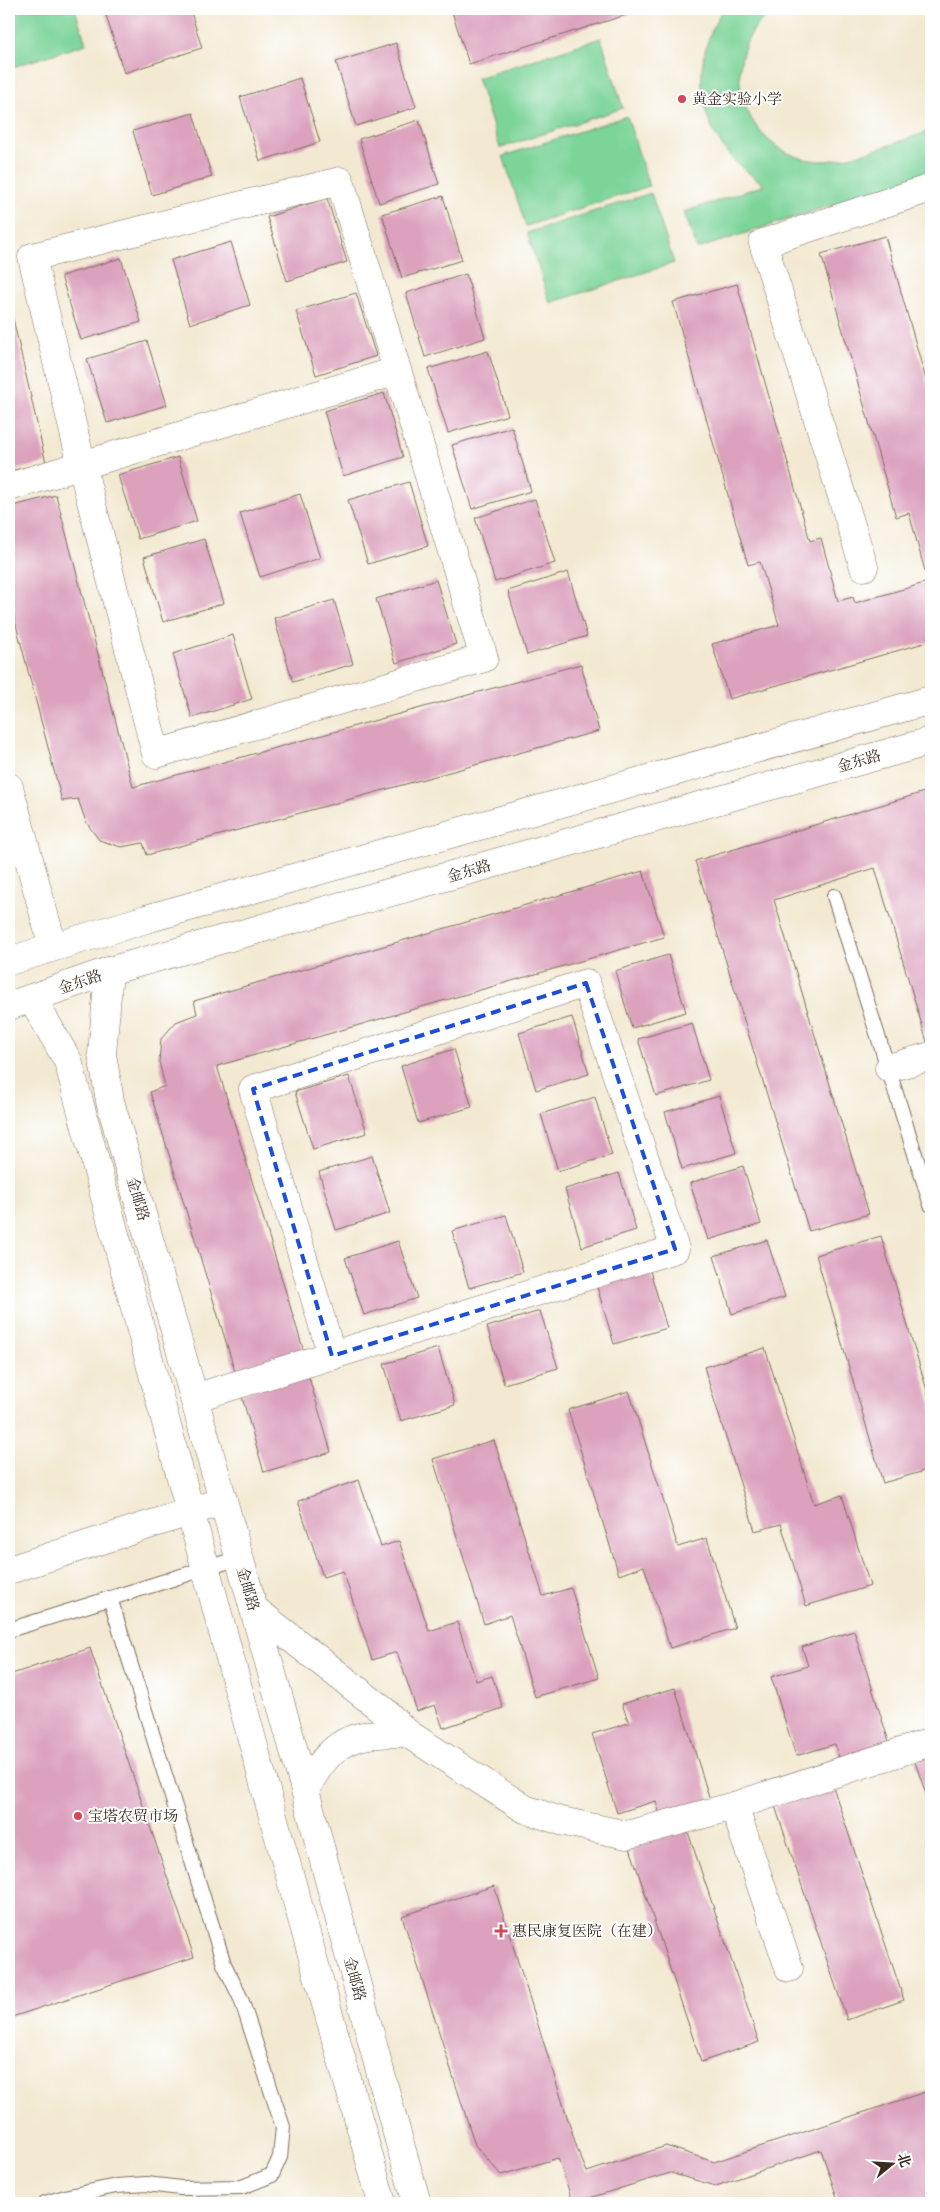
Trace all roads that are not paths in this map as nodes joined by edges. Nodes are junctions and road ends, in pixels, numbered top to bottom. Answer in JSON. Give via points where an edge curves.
{"nodes":[{"id":1,"x":931,"y":188,"type":"edge"},
{"id":2,"x":397,"y":371,"type":"junction"},
{"id":3,"x":82,"y":466,"type":"junction"},
{"id":4,"x":9,"y":487,"type":"edge"},
{"id":5,"x":864,"y":567,"type":"dead end"},
{"id":6,"x":931,"y":700,"type":"edge"},
{"id":7,"x":931,"y":741,"type":"edge"},
{"id":8,"x":9,"y":788,"type":"edge"},
{"id":9,"x":834,"y":896,"type":"dead end"},
{"id":10,"x":53,"y":947,"type":"junction"},
{"id":11,"x":9,"y":961,"type":"edge"},
{"id":12,"x":110,"y":972,"type":"junction"},
{"id":13,"x":20,"y":1002,"type":"edge"},
{"id":14,"x":931,"y":1056,"type":"edge"},
{"id":15,"x":889,"y":1068,"type":"junction"},
{"id":16,"x":931,"y":1205,"type":"edge"},
{"id":17,"x":332,"y":1356,"type":"junction"},
{"id":18,"x":194,"y":1398,"type":"junction"},
{"id":19,"x":223,"y":1501,"type":"junction"},
{"id":20,"x":190,"y":1511,"type":"junction"},
{"id":21,"x":239,"y":1558,"type":"junction"},
{"id":22,"x":206,"y":1569,"type":"junction"},
{"id":23,"x":9,"y":1570,"type":"edge"},
{"id":24,"x":110,"y":1598,"type":"junction"},
{"id":25,"x":254,"y":1610,"type":"junction"},
{"id":26,"x":9,"y":1630,"type":"edge"},
{"id":27,"x":407,"y":1733,"type":"junction"},
{"id":28,"x":931,"y":1742,"type":"edge"},
{"id":29,"x":305,"y":1790,"type":"junction"},
{"id":30,"x":734,"y":1806,"type":"junction"},
{"id":31,"x":790,"y":1968,"type":"dead end"},
{"id":32,"x":44,"y":2203,"type":"edge"},
{"id":33,"x":382,"y":2203,"type":"edge"},
{"id":34,"x":417,"y":2203,"type":"edge"}],
"edges":[{"from":1,"to":5,"type":"street","via":[[763,243]]},
{"from":2,"to":3,"type":"street"},
{"from":2,"to":3,"type":"street","via":[[340,181],[32,257]]},
{"from":2,"to":3,"type":"street","via":[[484,658],[156,754]]},
{"from":3,"to":4,"type":"street"},
{"from":6,"to":10,"type":"street"},
{"from":7,"to":12,"type":"street","name":"金东路"},
{"from":8,"to":10,"type":"street"},
{"from":9,"to":15,"type":"lane"},
{"from":10,"to":11,"type":"street"},
{"from":12,"to":13,"type":"street","name":"金东路"},
{"from":12,"to":18,"type":"street","name":"金邮路","via":[[102,1054],[110,1101]]},
{"from":13,"to":20,"type":"street","name":"金邮路","via":[[68,1061]]},
{"from":14,"to":15,"type":"street"},
{"from":15,"to":16,"type":"lane"},
{"from":17,"to":17,"type":"street","via":[[675,1249],[586,982],[253,1089]]},
{"from":17,"to":18,"type":"street"},
{"from":18,"to":19,"type":"street","name":"金邮路"},
{"from":19,"to":20,"type":"street"},
{"from":19,"to":21,"type":"street","name":"金邮路"},
{"from":20,"to":22,"type":"street","name":"金邮路"},
{"from":20,"to":23,"type":"street"},
{"from":21,"to":22,"type":"lane"},
{"from":21,"to":25,"type":"street","name":"金邮路"},
{"from":22,"to":24,"type":"lane"},
{"from":22,"to":33,"type":"street","name":"金邮路"},
{"from":24,"to":26,"type":"lane"},
{"from":24,"to":32,"type":"lane","via":[[224,1964],[241,1999],[283,2127],[280,2157],[272,2175],[242,2187],[116,2186]]},
{"from":25,"to":27,"type":"street","via":[[384,1711]]},
{"from":25,"to":29,"type":"street","name":"金邮路"},
{"from":27,"to":29,"type":"street","via":[[373,1733],[351,1739],[333,1749],[319,1764]]},
{"from":27,"to":30,"type":"street","via":[[526,1809],[561,1821],[627,1835]]},
{"from":28,"to":30,"type":"street"},
{"from":29,"to":34,"type":"street","name":"金邮路"},
{"from":30,"to":31,"type":"street"}]}
